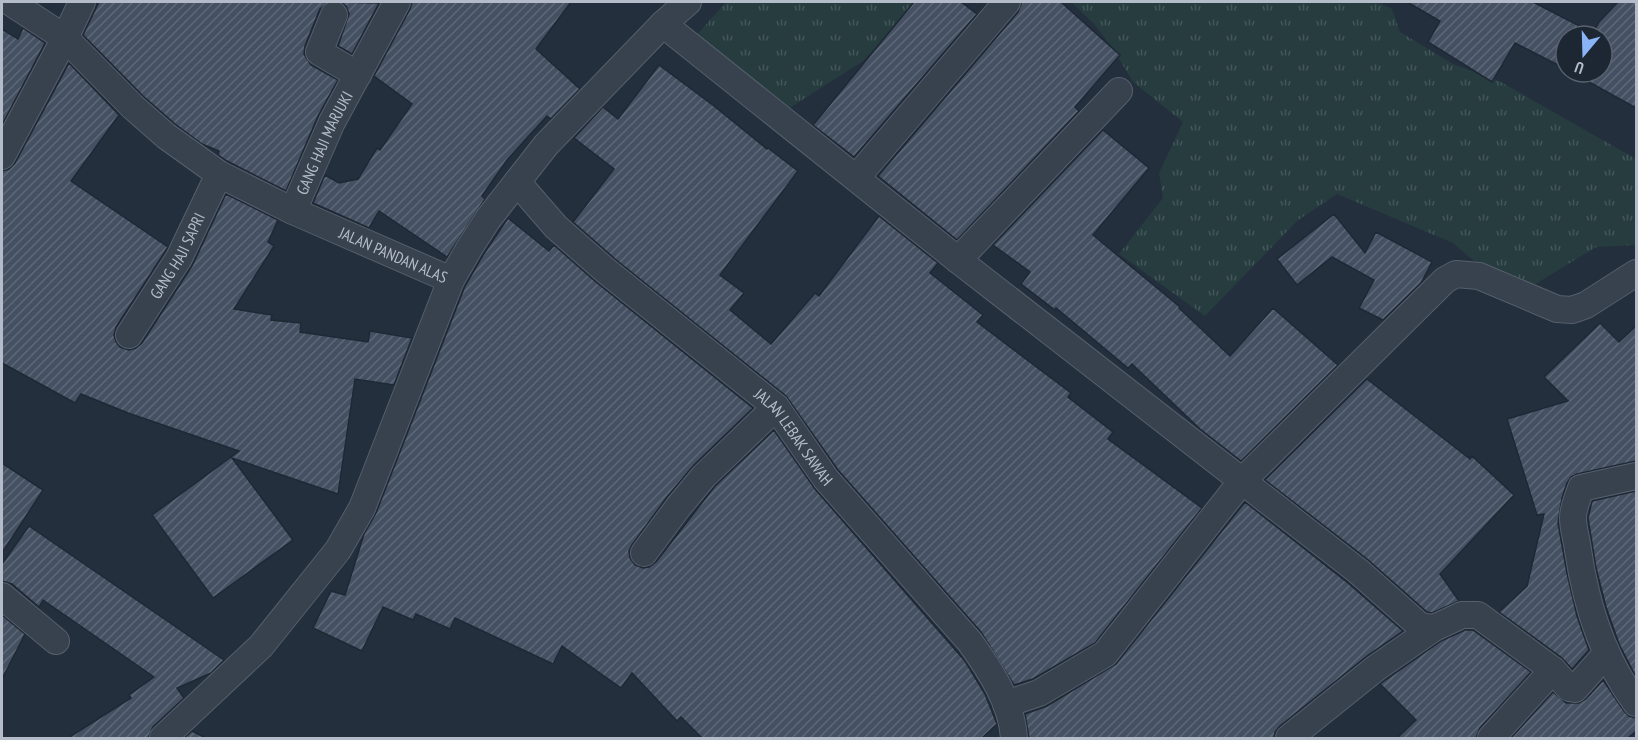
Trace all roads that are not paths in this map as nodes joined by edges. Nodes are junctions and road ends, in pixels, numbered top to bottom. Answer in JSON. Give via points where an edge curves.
{"nodes":[{"id":1,"x":10,"y":2,"type":"edge"},
{"id":2,"x":82,"y":2,"type":"edge"},
{"id":3,"x":397,"y":2,"type":"edge"},
{"id":4,"x":688,"y":2,"type":"edge"},
{"id":5,"x":1007,"y":2,"type":"edge"},
{"id":6,"x":334,"y":15,"type":"dead end"},
{"id":7,"x":663,"y":24,"type":"junction"},
{"id":8,"x":65,"y":38,"type":"junction"},
{"id":9,"x":358,"y":75,"type":"junction"},
{"id":10,"x":1119,"y":91,"type":"dead end"},
{"id":11,"x":2,"y":156,"type":"edge"},
{"id":12,"x":219,"y":174,"type":"junction"},
{"id":13,"x":856,"y":178,"type":"junction"},
{"id":14,"x":517,"y":182,"type":"junction"},
{"id":15,"x":293,"y":211,"type":"junction"},
{"id":16,"x":958,"y":260,"type":"junction"},
{"id":17,"x":1636,"y":273,"type":"edge"},
{"id":18,"x":451,"y":280,"type":"junction"},
{"id":19,"x":129,"y":335,"type":"dead end"},
{"id":20,"x":776,"y":407,"type":"junction"},
{"id":21,"x":1636,"y":476,"type":"edge"},
{"id":22,"x":1242,"y":481,"type":"junction"},
{"id":23,"x":644,"y":553,"type":"dead end"},
{"id":24,"x":2,"y":596,"type":"edge"},
{"id":25,"x":1434,"y":628,"type":"junction"},
{"id":26,"x":56,"y":641,"type":"dead end"},
{"id":27,"x":1606,"y":654,"type":"junction"},
{"id":28,"x":1553,"y":670,"type":"junction"},
{"id":29,"x":1636,"y":703,"type":"edge"},
{"id":30,"x":1006,"y":704,"type":"junction"},
{"id":31,"x":163,"y":738,"type":"edge"},
{"id":32,"x":1014,"y":738,"type":"edge"},
{"id":33,"x":1289,"y":738,"type":"edge"},
{"id":34,"x":1491,"y":738,"type":"edge"}],
"edges":[{"from":1,"to":8,"type":"street","name":"JALAN PANDAN ALAS"},
{"from":2,"to":8,"type":"street"},
{"from":3,"to":9,"type":"street","name":"GANG HAJI MARJUKI"},
{"from":4,"to":7,"type":"street","name":"JALAN PANDAN ALAS"},
{"from":5,"to":13,"type":"street"},
{"from":6,"to":9,"type":"street","name":"GANG HAJI MARJUKI","via":[[320,52]]},
{"from":7,"to":13,"type":"street"},
{"from":7,"to":14,"type":"street","name":"JALAN PANDAN ALAS","via":[[546,145]]},
{"from":8,"to":11,"type":"street"},
{"from":8,"to":12,"type":"street","name":"JALAN PANDAN ALAS","via":[[141,115]]},
{"from":9,"to":15,"type":"street","name":"GANG HAJI MARJUKI","via":[[332,122]]},
{"from":10,"to":16,"type":"street"},
{"from":12,"to":15,"type":"street","name":"JALAN PANDAN ALAS"},
{"from":12,"to":19,"type":"street","name":"GANG HAJI SAPRI","via":[[179,258]]},
{"from":13,"to":16,"type":"street"},
{"from":14,"to":18,"type":"street","name":"JALAN PANDAN ALAS","via":[[470,246]]},
{"from":14,"to":20,"type":"street","name":"JALAN LEBAK SAWAH","via":[[556,227],[605,270]]},
{"from":15,"to":18,"type":"street","name":"JALAN PANDAN ALAS"},
{"from":16,"to":22,"type":"street"},
{"from":17,"to":22,"type":"street","via":[[1572,310],[1557,309],[1479,276],[1456,274],[1445,280]]},
{"from":18,"to":31,"type":"street","via":[[362,508],[344,541],[261,646]]},
{"from":20,"to":23,"type":"street","via":[[704,476]]},
{"from":20,"to":30,"type":"street","name":"JALAN LEBAK SAWAH","via":[[826,479],[970,642]]},
{"from":21,"to":27,"type":"street","via":[[1581,488],[1575,504],[1573,519],[1582,573]]},
{"from":22,"to":25,"type":"street","via":[[1358,571],[1420,626]]},
{"from":22,"to":30,"type":"street","via":[[1105,654],[1039,693]]},
{"from":24,"to":26,"type":"street"},
{"from":25,"to":28,"type":"street","via":[[1462,615],[1478,615]]},
{"from":25,"to":33,"type":"street","via":[[1376,668]]},
{"from":27,"to":28,"type":"street","via":[[1575,689],[1569,688]]},
{"from":27,"to":29,"type":"street"},
{"from":28,"to":34,"type":"street"},
{"from":30,"to":32,"type":"street","name":"JALAN LEBAK SAWAH"}]}
